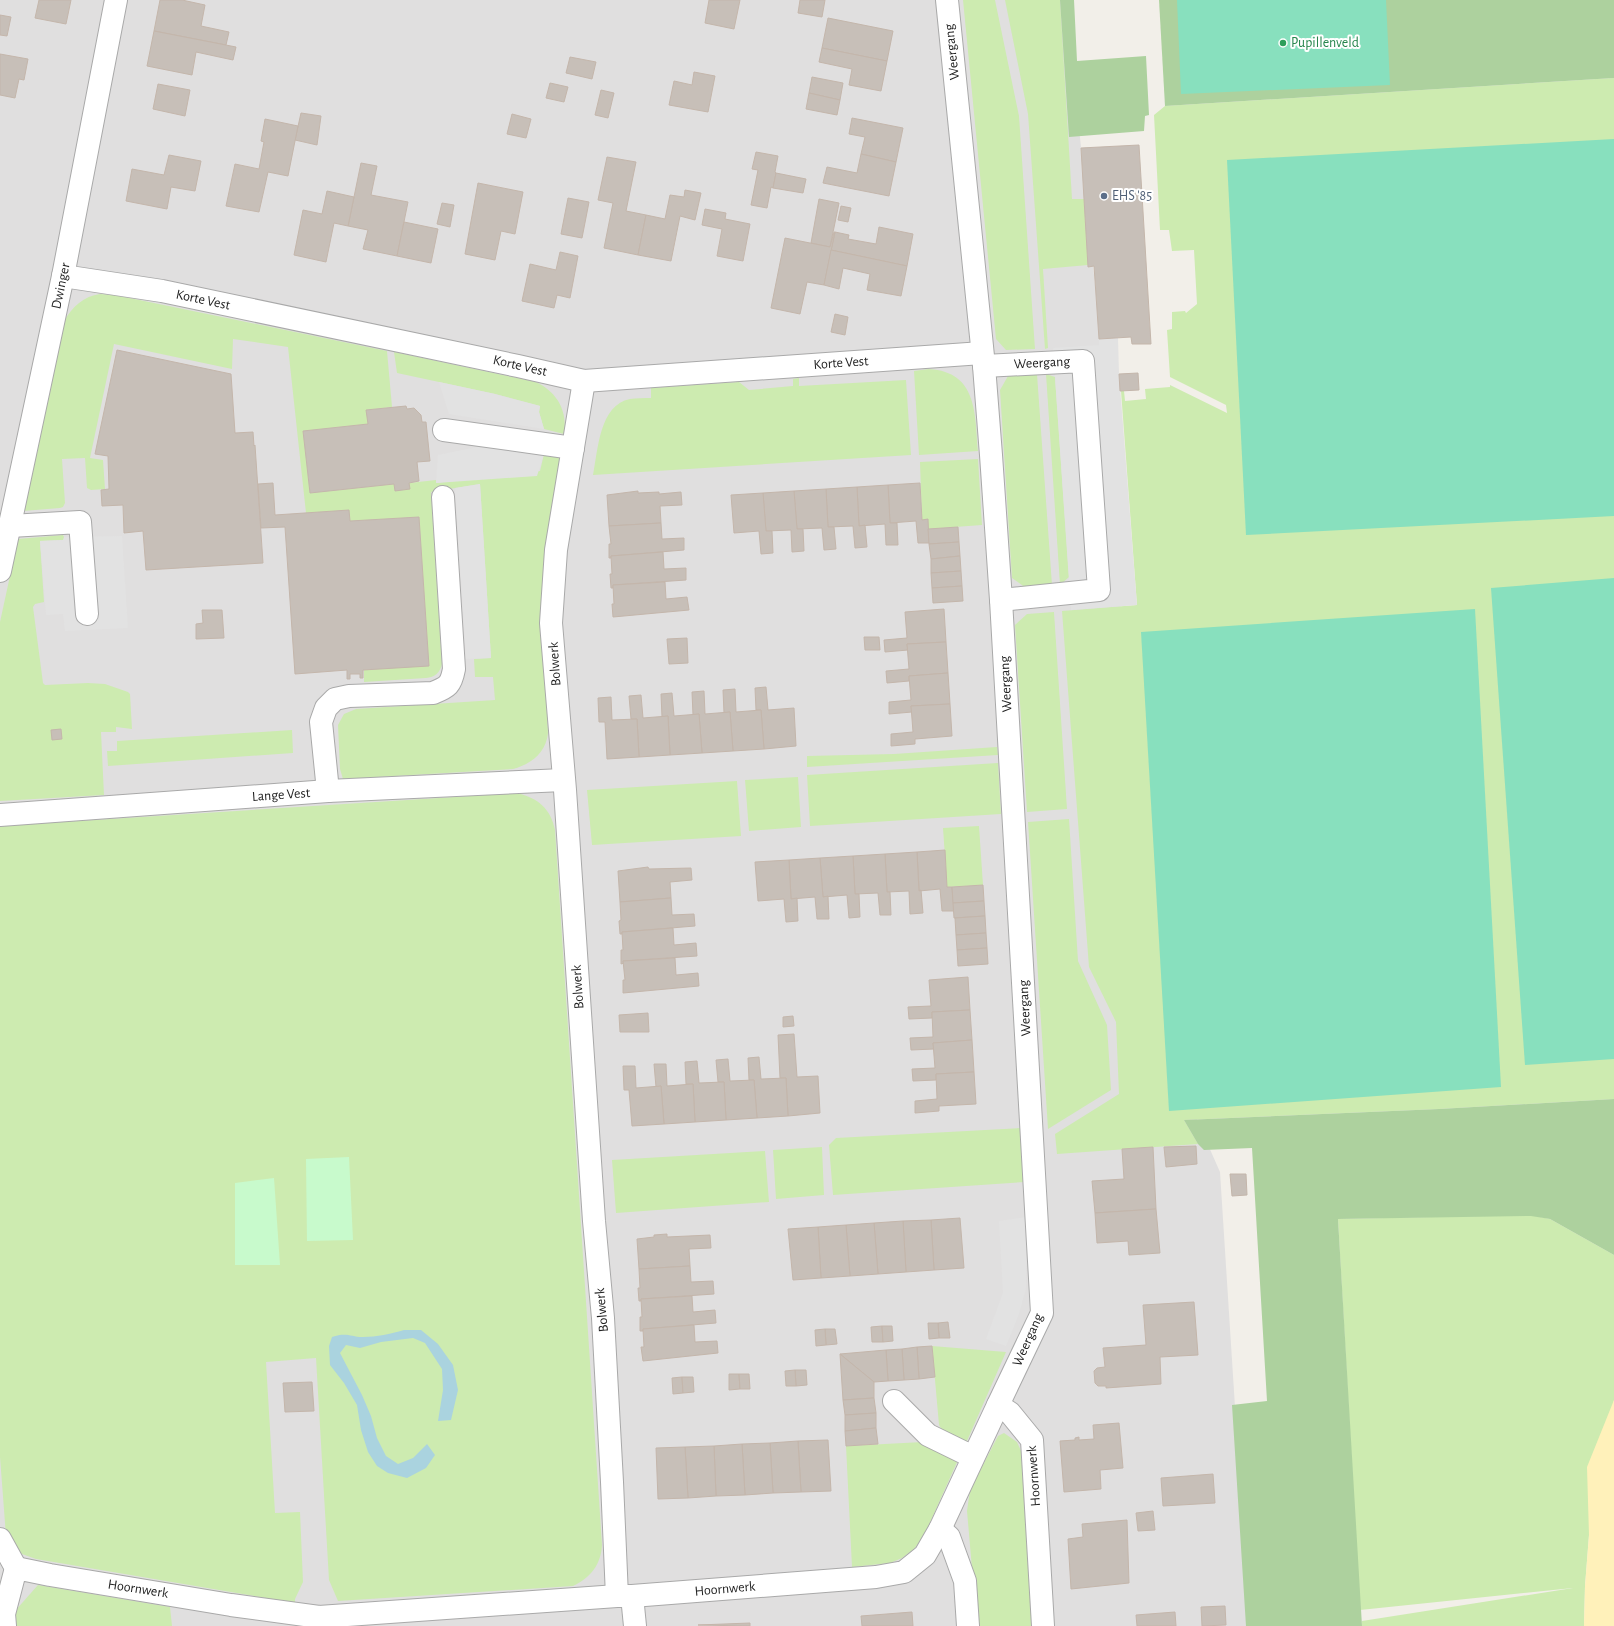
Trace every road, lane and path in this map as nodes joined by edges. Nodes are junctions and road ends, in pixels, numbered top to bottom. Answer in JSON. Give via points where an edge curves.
{"nodes":[{"id":1,"x":116,"y":0,"type":"edge"},
{"id":2,"x":947,"y":0,"type":"edge"},
{"id":3,"x":64,"y":276,"type":"junction"},
{"id":4,"x":983,"y":360,"type":"junction"},
{"id":5,"x":584,"y":381,"type":"junction"},
{"id":6,"x":444,"y":430,"type":"dead end"},
{"id":7,"x":573,"y":448,"type":"junction"},
{"id":8,"x":443,"y":497,"type":"dead end"},
{"id":9,"x":10,"y":526,"type":"junction"},
{"id":10,"x":0,"y":571,"type":"edge"},
{"id":11,"x":1001,"y":600,"type":"junction"},
{"id":12,"x":87,"y":614,"type":"dead end"},
{"id":13,"x":563,"y":780,"type":"junction"},
{"id":14,"x":328,"y":791,"type":"junction"},
{"id":15,"x":0,"y":815,"type":"edge"},
{"id":16,"x":894,"y":1401,"type":"dead end"},
{"id":17,"x":998,"y":1405,"type":"junction"},
{"id":18,"x":973,"y":1457,"type":"junction"},
{"id":19,"x":940,"y":1529,"type":"junction"},
{"id":20,"x":0,"y":1539,"type":"edge"},
{"id":21,"x":16,"y":1568,"type":"junction"},
{"id":22,"x":625,"y":1596,"type":"junction"},
{"id":23,"x":320,"y":1622,"type":"edge"},
{"id":24,"x":4,"y":1626,"type":"edge"},
{"id":25,"x":635,"y":1626,"type":"edge"},
{"id":26,"x":968,"y":1626,"type":"edge"},
{"id":27,"x":1043,"y":1626,"type":"edge"}],
"edges":[{"from":1,"to":3,"type":"street","name":"Dwinger"},
{"from":2,"to":4,"type":"street","name":"Weergang"},
{"from":3,"to":5,"type":"street","name":"Korte Vest","via":[[162,291]]},
{"from":3,"to":9,"type":"street","name":"Dwinger"},
{"from":4,"to":5,"type":"street","name":"Korte Vest"},
{"from":4,"to":11,"type":"street","name":"Weergang"},
{"from":4,"to":11,"type":"street","name":"Weergang","via":[[1083,361],[1084,368],[1099,590]]},
{"from":5,"to":7,"type":"street","name":"Bolwerk"},
{"from":6,"to":7,"type":"street"},
{"from":7,"to":13,"type":"street","name":"Bolwerk","via":[[556,550],[551,623]]},
{"from":8,"to":14,"type":"street","via":[[454,669],[452,680],[445,688],[433,693],[349,696],[335,699],[326,708],[321,722]]},
{"from":9,"to":10,"type":"street","name":"Dwinger"},
{"from":9,"to":12,"type":"street","via":[[80,522]]},
{"from":11,"to":17,"type":"street","name":"Weergang","via":[[1042,1313]]},
{"from":13,"to":14,"type":"street","name":"Lange Vest"},
{"from":13,"to":22,"type":"street","name":"Bolwerk","via":[[603,1318],[612,1482]]},
{"from":14,"to":15,"type":"street","name":"Lange Vest"},
{"from":16,"to":18,"type":"street","via":[[928,1435]]},
{"from":17,"to":18,"type":"street","name":"Hoornwerk"},
{"from":17,"to":27,"type":"street","name":"Hoornwerk","via":[[1010,1413],[1032,1440]]},
{"from":18,"to":19,"type":"street","name":"Hoornwerk"},
{"from":19,"to":22,"type":"street","name":"Hoornwerk","via":[[925,1555],[904,1572]]},
{"from":19,"to":26,"type":"street","via":[[949,1536],[965,1581]]},
{"from":20,"to":21,"type":"street"},
{"from":21,"to":23,"type":"street","name":"Hoornwerk"},
{"from":21,"to":24,"type":"street","via":[[4,1614]]},
{"from":22,"to":23,"type":"street","name":"Hoornwerk"},
{"from":22,"to":25,"type":"street"}]}
